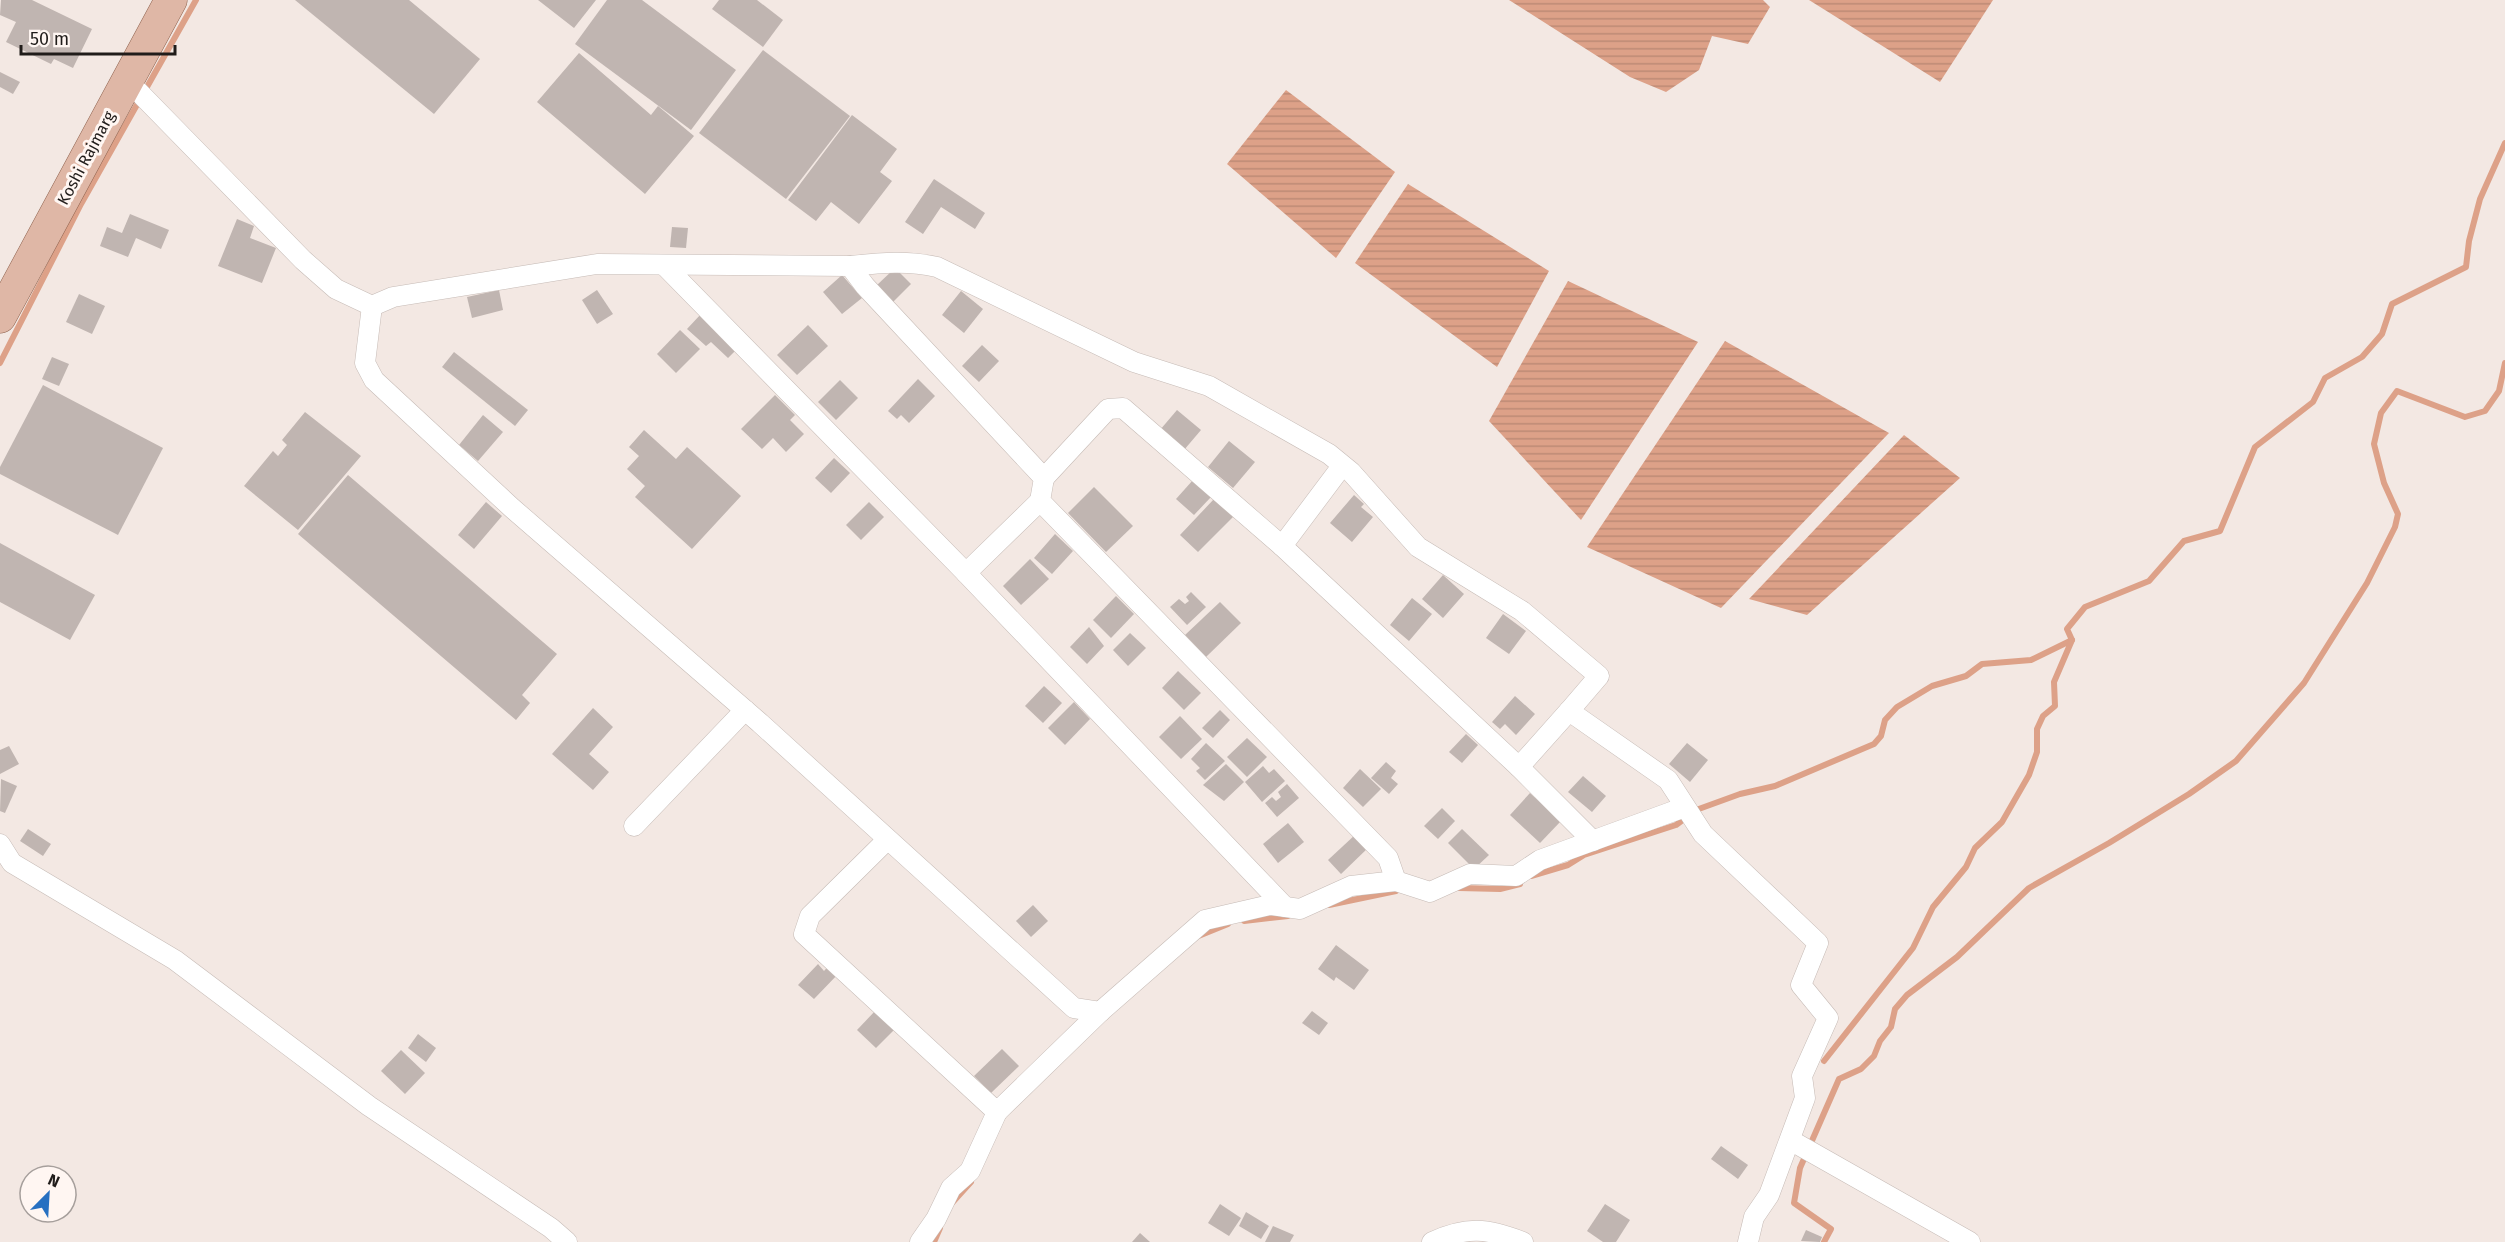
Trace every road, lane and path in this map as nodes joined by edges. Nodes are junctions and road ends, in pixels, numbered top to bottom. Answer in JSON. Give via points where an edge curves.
{"nodes":[{"id":1,"x":171,"y":0,"type":"edge"},
{"id":2,"x":128,"y":81,"type":"junction"},
{"id":3,"x":664,"y":265,"type":"junction"},
{"id":4,"x":850,"y":266,"type":"junction"},
{"id":5,"x":372,"y":306,"type":"junction"},
{"id":6,"x":2,"y":309,"type":"edge"},
{"id":7,"x":1342,"y":466,"type":"junction"},
{"id":8,"x":1044,"y":478,"type":"junction"},
{"id":9,"x":1040,"y":501,"type":"junction"},
{"id":10,"x":1282,"y":546,"type":"junction"},
{"id":11,"x":966,"y":573,"type":"junction"},
{"id":12,"x":745,"y":710,"type":"junction"},
{"id":13,"x":1569,"y":711,"type":"junction"},
{"id":14,"x":1519,"y":767,"type":"junction"},
{"id":15,"x":1685,"y":807,"type":"junction"},
{"id":16,"x":634,"y":826,"type":"dead end"},
{"id":17,"x":887,"y":840,"type":"junction"},
{"id":18,"x":1593,"y":841,"type":"junction"},
{"id":19,"x":0,"y":844,"type":"edge"},
{"id":20,"x":1396,"y":881,"type":"junction"},
{"id":21,"x":1285,"y":907,"type":"junction"},
{"id":22,"x":1100,"y":1012,"type":"junction"},
{"id":23,"x":997,"y":1112,"type":"junction"},
{"id":24,"x":1801,"y":1147,"type":"junction"},
{"id":25,"x":567,"y":1242,"type":"edge"},
{"id":26,"x":920,"y":1242,"type":"edge"},
{"id":27,"x":1432,"y":1242,"type":"edge"},
{"id":28,"x":1522,"y":1242,"type":"edge"},
{"id":29,"x":1748,"y":1242,"type":"edge"},
{"id":30,"x":1970,"y":1242,"type":"edge"}],
"edges":[{"from":1,"to":2,"type":"main road","name":"Koshi Rajmarg"},
{"from":2,"to":5,"type":"street","via":[[303,260],[336,289]]},
{"from":2,"to":6,"type":"main road","name":"Koshi Rajmarg"},
{"from":3,"to":4,"type":"street"},
{"from":3,"to":5,"type":"street","via":[[597,264],[393,297]]},
{"from":3,"to":11,"type":"street"},
{"from":4,"to":7,"type":"street","via":[[886,262],[937,267],[1134,362],[1209,386],[1329,454]]},
{"from":4,"to":8,"type":"street"},
{"from":5,"to":12,"type":"street","via":[[365,363],[374,380],[512,508]]},
{"from":7,"to":10,"type":"street"},
{"from":7,"to":13,"type":"street","via":[[1418,547],[1522,611],[1599,676]]},
{"from":8,"to":9,"type":"street"},
{"from":8,"to":10,"type":"street","via":[[1108,409],[1123,408]]},
{"from":9,"to":11,"type":"street"},
{"from":9,"to":20,"type":"street","via":[[1388,858]]},
{"from":10,"to":14,"type":"street"},
{"from":11,"to":21,"type":"street"},
{"from":12,"to":16,"type":"street"},
{"from":12,"to":17,"type":"street"},
{"from":13,"to":14,"type":"street"},
{"from":13,"to":15,"type":"street","via":[[1668,780]]},
{"from":14,"to":18,"type":"street"},
{"from":15,"to":18,"type":"street"},
{"from":15,"to":24,"type":"street","via":[[1702,834],[1818,942],[1801,985],[1828,1018],[1802,1076],[1805,1098]]},
{"from":17,"to":22,"type":"street","via":[[1074,1008]]},
{"from":17,"to":23,"type":"street","via":[[810,916],[804,934]]},
{"from":18,"to":20,"type":"street","via":[[1540,860],[1516,876],[1470,874],[1430,892]]},
{"from":19,"to":25,"type":"street","via":[[12,863],[175,960],[369,1106]]},
{"from":20,"to":21,"type":"street","via":[[1352,886],[1300,909]]},
{"from":21,"to":22,"type":"street","via":[[1270,905],[1206,920]]},
{"from":22,"to":23,"type":"street"},
{"from":23,"to":26,"type":"street","via":[[970,1170],[951,1188]]},
{"from":24,"to":29,"type":"street","via":[[1754,1217]]},
{"from":24,"to":30,"type":"street"},
{"from":27,"to":28,"type":"street","via":[[1454,1232],[1488,1230]]}]}
